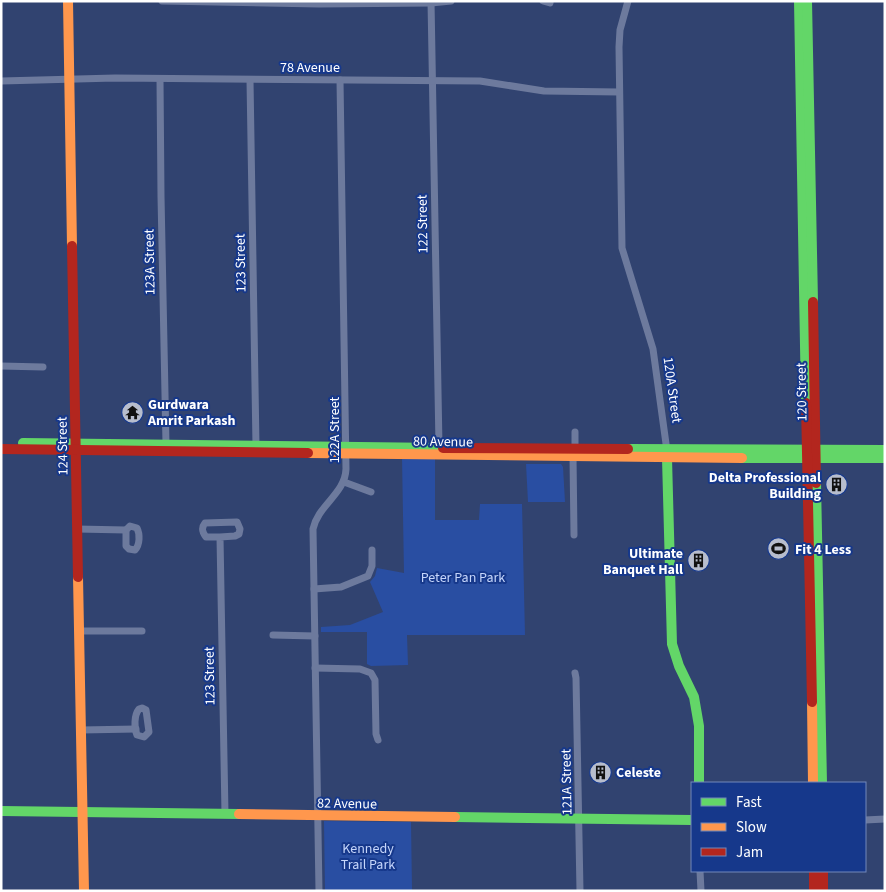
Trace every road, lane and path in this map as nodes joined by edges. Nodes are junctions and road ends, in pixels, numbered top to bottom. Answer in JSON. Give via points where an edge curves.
{"nodes":[{"id":1,"x":68,"y":1,"type":"edge"},
{"id":2,"x":162,"y":1,"type":"edge"},
{"id":3,"x":451,"y":1,"type":"edge"},
{"id":4,"x":628,"y":1,"type":"edge"},
{"id":5,"x":265,"y":2,"type":"edge"},
{"id":6,"x":347,"y":2,"type":"edge"},
{"id":7,"x":431,"y":2,"type":"edge"},
{"id":8,"x":802,"y":3,"type":"edge"},
{"id":9,"x":70,"y":79,"type":"junction"},
{"id":10,"x":160,"y":79,"type":"junction"},
{"id":11,"x":250,"y":80,"type":"junction"},
{"id":12,"x":340,"y":80,"type":"junction"},
{"id":13,"x":432,"y":80,"type":"junction"},
{"id":14,"x":1,"y":81,"type":"edge"},
{"id":15,"x":619,"y":92,"type":"junction"},
{"id":16,"x":806,"y":153,"type":"junction"},
{"id":17,"x":1,"y":366,"type":"edge"},
{"id":18,"x":43,"y":367,"type":"dead end"},
{"id":19,"x":575,"y":432,"type":"dead end"},
{"id":20,"x":1,"y":443,"type":"edge"},
{"id":21,"x":166,"y":444,"type":"junction"},
{"id":22,"x":256,"y":446,"type":"junction"},
{"id":23,"x":439,"y":446,"type":"junction"},
{"id":24,"x":75,"y":447,"type":"junction"},
{"id":25,"x":1,"y":449,"type":"edge"},
{"id":26,"x":346,"y":450,"type":"junction"},
{"id":27,"x":885,"y":450,"type":"edge"},
{"id":28,"x":141,"y":452,"type":"junction"},
{"id":29,"x":574,"y":452,"type":"junction"},
{"id":30,"x":232,"y":453,"type":"junction"},
{"id":31,"x":667,"y":453,"type":"junction"},
{"id":32,"x":811,"y":454,"type":"junction"},
{"id":33,"x":885,"y":458,"type":"edge"},
{"id":34,"x":344,"y":482,"type":"junction"},
{"id":35,"x":371,"y":492,"type":"dead end"},
{"id":36,"x":77,"y":529,"type":"junction"},
{"id":37,"x":126,"y":530,"type":"dead end"},
{"id":38,"x":574,"y":535,"type":"dead end"},
{"id":39,"x":220,"y":537,"type":"junction"},
{"id":40,"x":372,"y":550,"type":"dead end"},
{"id":41,"x":314,"y":588,"type":"junction"},
{"id":42,"x":809,"y":625,"type":"junction"},
{"id":43,"x":79,"y":631,"type":"junction"},
{"id":44,"x":142,"y":632,"type":"dead end"},
{"id":45,"x":273,"y":635,"type":"dead end"},
{"id":46,"x":315,"y":636,"type":"junction"},
{"id":47,"x":819,"y":642,"type":"junction"},
{"id":48,"x":810,"y":653,"type":"junction"},
{"id":49,"x":315,"y":668,"type":"junction"},
{"id":50,"x":819,"y":671,"type":"junction"},
{"id":51,"x":575,"y":673,"type":"dead end"},
{"id":52,"x":136,"y":729,"type":"dead end"},
{"id":53,"x":81,"y":730,"type":"junction"},
{"id":54,"x":378,"y":740,"type":"dead end"},
{"id":55,"x":699,"y":782,"type":"edge"},
{"id":56,"x":813,"y":782,"type":"edge"},
{"id":57,"x":822,"y":782,"type":"edge"},
{"id":58,"x":1,"y":811,"type":"edge"},
{"id":59,"x":83,"y":812,"type":"junction"},
{"id":60,"x":225,"y":814,"type":"junction"},
{"id":61,"x":318,"y":816,"type":"junction"},
{"id":62,"x":885,"y":819,"type":"edge"},
{"id":63,"x":579,"y":820,"type":"junction"},
{"id":64,"x":691,"y":820,"type":"edge"},
{"id":65,"x":866,"y":820,"type":"edge"},
{"id":66,"x":700,"y":872,"type":"edge"},
{"id":67,"x":814,"y":872,"type":"edge"},
{"id":68,"x":823,"y":872,"type":"edge"},
{"id":69,"x":84,"y":891,"type":"edge"},
{"id":70,"x":319,"y":891,"type":"edge"},
{"id":71,"x":580,"y":891,"type":"edge"},
{"id":72,"x":700,"y":891,"type":"edge"},
{"id":73,"x":814,"y":891,"type":"edge"},
{"id":74,"x":823,"y":891,"type":"edge"}],
"edges":[{"from":1,"to":9,"type":"main road","name":"124 Street"},
{"from":2,"to":5,"type":"street"},
{"from":3,"to":7,"type":"street"},
{"from":4,"to":15,"type":"street","name":"120A Street","via":[[620,30]]},
{"from":5,"to":6,"type":"street"},
{"from":6,"to":7,"type":"street"},
{"from":7,"to":13,"type":"street","name":"122 Street"},
{"from":8,"to":16,"type":"main road","name":"120 Street","via":[[802,112]]},
{"from":8,"to":16,"type":"main road","name":"120 Street","via":[[804,28],[808,36]]},
{"from":9,"to":10,"type":"street","name":"78 Avenue"},
{"from":9,"to":14,"type":"street","name":"78 Avenue"},
{"from":9,"to":24,"type":"main road","name":"124 Street"},
{"from":10,"to":11,"type":"street","name":"78 Avenue"},
{"from":10,"to":21,"type":"street","name":"123A Street"},
{"from":11,"to":12,"type":"street","name":"78 Avenue"},
{"from":11,"to":22,"type":"street","name":"123 Street"},
{"from":12,"to":13,"type":"street","name":"78 Avenue"},
{"from":12,"to":26,"type":"street","name":"122A Street"},
{"from":13,"to":15,"type":"street","name":"78 Avenue","via":[[486,81],[544,91]]},
{"from":13,"to":23,"type":"street","name":"122 Street"},
{"from":15,"to":31,"type":"street","name":"120A Street","via":[[622,248],[653,349]]},
{"from":16,"to":32,"type":"main road","name":"120 Street"},
{"from":16,"to":32,"type":"main road","name":"120 Street","via":[[808,186],[812,193]]},
{"from":17,"to":18,"type":"street"},
{"from":19,"to":29,"type":"street"},
{"from":20,"to":24,"type":"main road","name":"80 Avenue"},
{"from":21,"to":22,"type":"main road","name":"80 Avenue"},
{"from":21,"to":24,"type":"main road","name":"80 Avenue"},
{"from":21,"to":28,"type":"main road","via":[[160,449]]},
{"from":22,"to":26,"type":"main road","name":"80 Avenue"},
{"from":22,"to":30,"type":"main road"},
{"from":23,"to":26,"type":"main road","name":"80 Avenue"},
{"from":23,"to":29,"type":"main road","name":"80 Avenue"},
{"from":24,"to":25,"type":"main road","name":"80 Avenue"},
{"from":24,"to":28,"type":"main road","name":"80 Avenue"},
{"from":24,"to":36,"type":"main road","name":"124 Street"},
{"from":26,"to":29,"type":"main road","name":"80 Avenue","via":[[511,456]]},
{"from":26,"to":30,"type":"main road","name":"80 Avenue"},
{"from":26,"to":34,"type":"street","name":"122A Street"},
{"from":27,"to":32,"type":"main road","name":"80 Avenue"},
{"from":28,"to":30,"type":"main road","name":"80 Avenue"},
{"from":29,"to":31,"type":"main road","name":"80 Avenue"},
{"from":29,"to":31,"type":"main road","name":"80 Avenue","via":[[600,453],[606,448]]},
{"from":29,"to":38,"type":"street"},
{"from":31,"to":32,"type":"main road","name":"80 Avenue"},
{"from":31,"to":55,"type":"main road","name":"120A Street","via":[[672,644],[694,696],[699,726]]},
{"from":32,"to":33,"type":"main road","name":"80 Avenue"},
{"from":32,"to":42,"type":"main road","name":"120 Street"},
{"from":32,"to":47,"type":"main road","name":"120 Street"},
{"from":34,"to":35,"type":"street"},
{"from":34,"to":41,"type":"street","name":"122A Street","via":[[314,524]]},
{"from":36,"to":37,"type":"street"},
{"from":36,"to":43,"type":"main road","name":"124 Street"},
{"from":39,"to":39,"type":"street","via":[[206,537],[202,527],[205,523],[236,522],[239,534]]},
{"from":39,"to":60,"type":"street","name":"123 Street"},
{"from":40,"to":41,"type":"street","via":[[368,576],[341,587]]},
{"from":41,"to":46,"type":"street","name":"122A Street"},
{"from":42,"to":47,"type":"main road","via":[[814,640]]},
{"from":42,"to":48,"type":"main road","name":"120 Street"},
{"from":43,"to":44,"type":"street"},
{"from":43,"to":53,"type":"main road","name":"124 Street"},
{"from":45,"to":46,"type":"street"},
{"from":46,"to":49,"type":"street","name":"122A Street"},
{"from":47,"to":50,"type":"main road","name":"120 Street"},
{"from":48,"to":50,"type":"main road","via":[[815,656]]},
{"from":48,"to":56,"type":"main road","name":"120 Street"},
{"from":49,"to":54,"type":"street","via":[[369,671],[375,680]]},
{"from":49,"to":61,"type":"street","name":"122A Street"},
{"from":50,"to":57,"type":"main road","name":"120 Street"},
{"from":51,"to":63,"type":"street","name":"121A Street"},
{"from":52,"to":53,"type":"street"},
{"from":53,"to":59,"type":"main road","name":"124 Street"},
{"from":58,"to":59,"type":"main road","name":"82 Avenue"},
{"from":59,"to":60,"type":"main road","name":"82 Avenue"},
{"from":59,"to":69,"type":"main road","name":"124 Street"},
{"from":60,"to":61,"type":"main road","name":"82 Avenue"},
{"from":61,"to":63,"type":"main road","name":"82 Avenue"},
{"from":61,"to":70,"type":"street","name":"122A Street"},
{"from":62,"to":65,"type":"street"},
{"from":63,"to":64,"type":"main road","name":"82 Avenue"},
{"from":63,"to":71,"type":"street","name":"121A Street"},
{"from":66,"to":72,"type":"street"},
{"from":67,"to":73,"type":"main road"},
{"from":68,"to":74,"type":"main road"}]}
